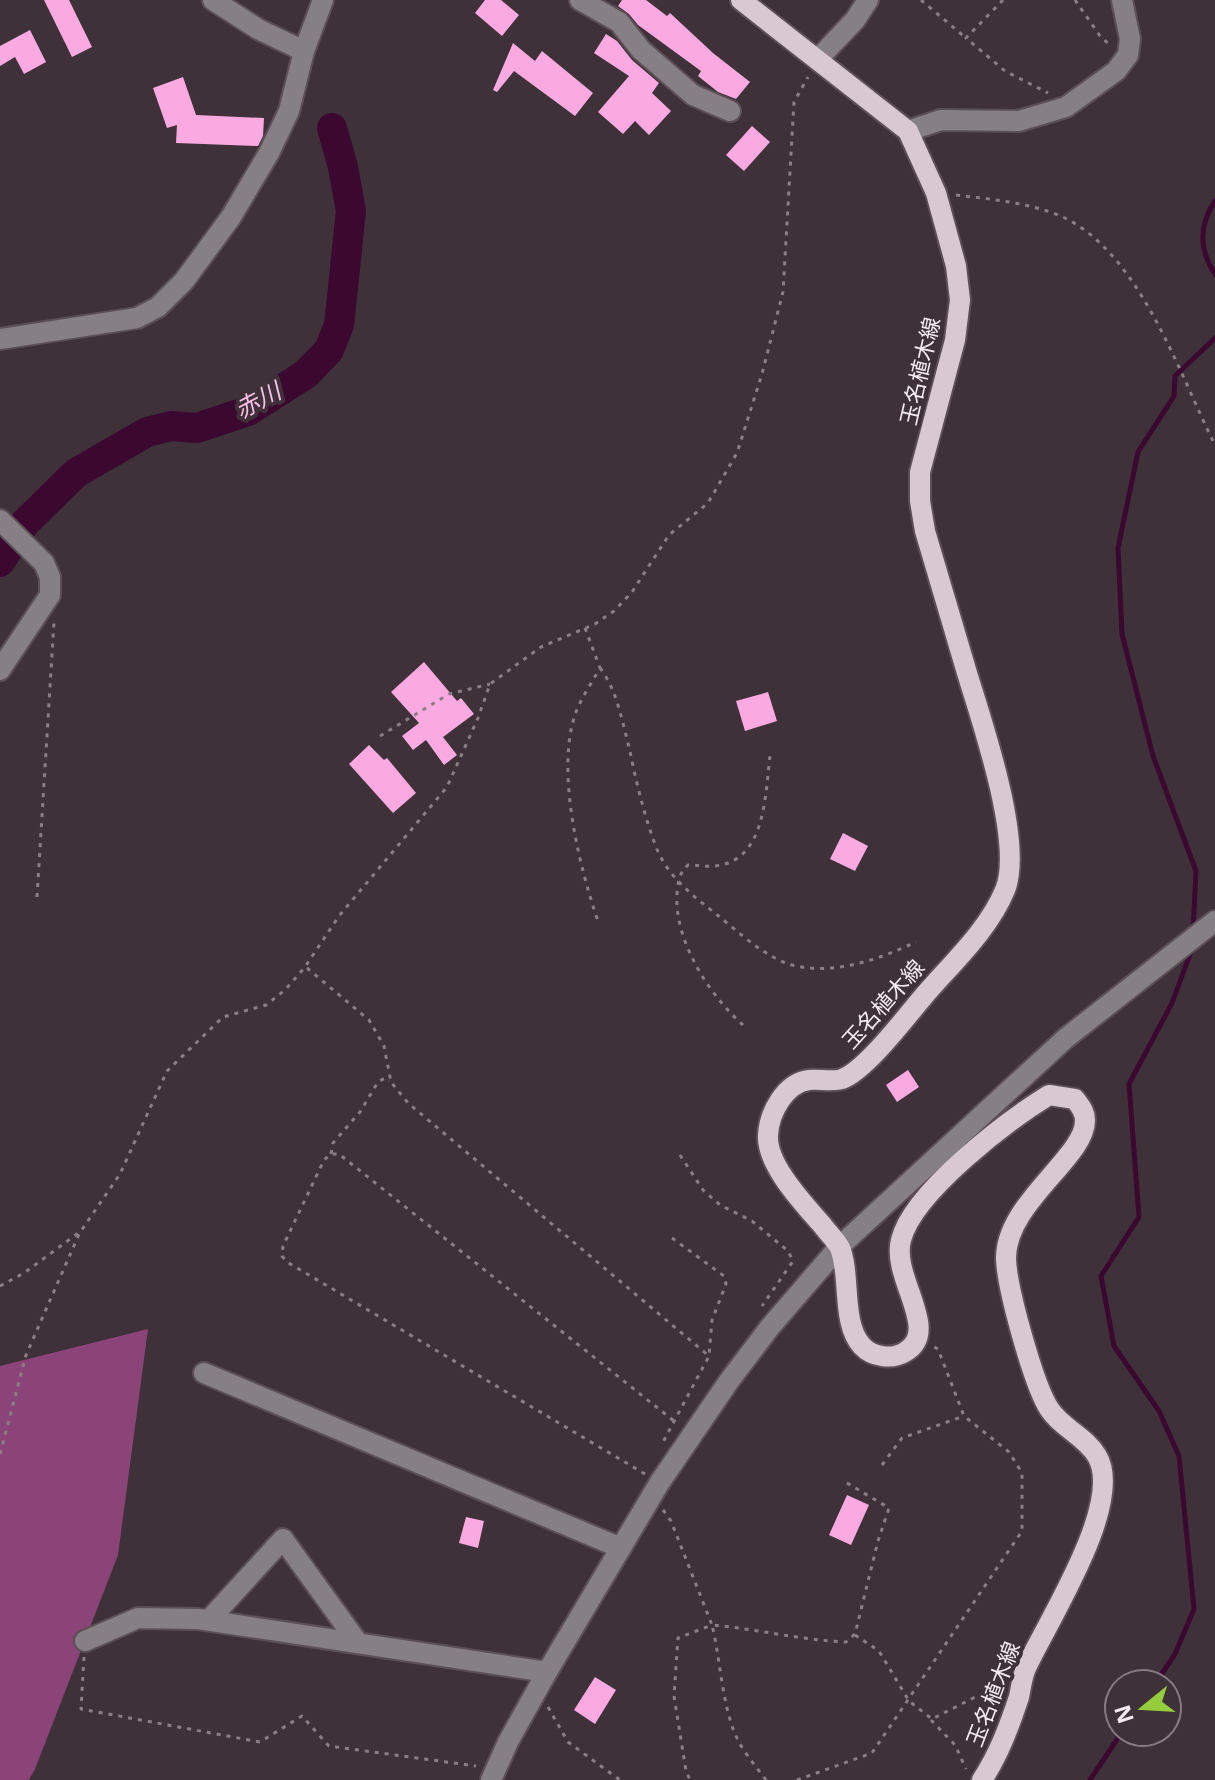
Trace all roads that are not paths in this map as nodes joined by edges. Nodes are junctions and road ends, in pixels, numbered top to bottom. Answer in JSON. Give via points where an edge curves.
{"nodes":[{"id":1,"x":213,"y":0,"type":"edge"},
{"id":2,"x":323,"y":0,"type":"edge"},
{"id":3,"x":580,"y":0,"type":"edge"},
{"id":4,"x":741,"y":0,"type":"edge"},
{"id":5,"x":868,"y":0,"type":"edge"},
{"id":6,"x":1122,"y":0,"type":"edge"},
{"id":7,"x":304,"y":51,"type":"junction"},
{"id":8,"x":818,"y":59,"type":"junction"},
{"id":9,"x":730,"y":111,"type":"dead end"},
{"id":10,"x":908,"y":131,"type":"junction"},
{"id":11,"x":0,"y":339,"type":"edge"},
{"id":12,"x":0,"y":520,"type":"edge"},
{"id":13,"x":0,"y":670,"type":"edge"},
{"id":14,"x":1215,"y":921,"type":"edge"},
{"id":15,"x":839,"y":1247,"type":"junction"},
{"id":16,"x":204,"y":1373,"type":"dead end"},
{"id":17,"x":621,"y":1548,"type":"junction"},
{"id":18,"x":209,"y":1620,"type":"junction"},
{"id":19,"x":85,"y":1641,"type":"road end"},
{"id":20,"x":358,"y":1643,"type":"junction"},
{"id":21,"x":542,"y":1681,"type":"junction"},
{"id":22,"x":493,"y":1775,"type":"edge"},
{"id":23,"x":982,"y":1780,"type":"edge"}],
"edges":[{"from":1,"to":7,"type":"street"},
{"from":2,"to":7,"type":"street"},
{"from":3,"to":9,"type":"street","via":[[619,22],[641,50],[693,95]]},
{"from":4,"to":8,"type":"main road","name":"玉名植木線"},
{"from":5,"to":8,"type":"street"},
{"from":6,"to":10,"type":"street","via":[[1128,55],[1116,71],[1066,107],[1019,121],[941,120]]},
{"from":7,"to":11,"type":"street","via":[[289,111],[269,153],[231,217],[158,307],[114,324]]},
{"from":8,"to":10,"type":"main road","name":"玉名植木線"},
{"from":10,"to":15,"type":"main road","name":"玉名植木線","via":[[936,193],[960,300],[955,340],[920,472],[920,501],[1000,782],[1010,861],[1006,888],[990,918],[858,1069],[843,1078],[795,1083],[771,1121],[768,1145],[773,1157]]},
{"from":12,"to":13,"type":"street","via":[[44,563],[50,577],[50,595]]},
{"from":14,"to":15,"type":"street","via":[[1066,1038]]},
{"from":15,"to":17,"type":"street","via":[[729,1381]]},
{"from":15,"to":23,"type":"main road","name":"玉名植木線","via":[[861,1345],[877,1355],[909,1350],[921,1324],[899,1259],[901,1238],[911,1219],[939,1183],[1044,1098],[1075,1099],[1083,1109],[1084,1130],[1078,1142],[1020,1215],[1006,1259],[1039,1390],[1061,1424],[1097,1456],[1104,1494],[1094,1528],[1025,1672],[1002,1744]]},
{"from":16,"to":17,"type":"street"},
{"from":17,"to":21,"type":"street"},
{"from":18,"to":19,"type":"street","via":[[138,1618]]},
{"from":18,"to":20,"type":"street"},
{"from":18,"to":20,"type":"street","via":[[283,1539]]},
{"from":20,"to":21,"type":"street"},
{"from":21,"to":22,"type":"street"}]}
